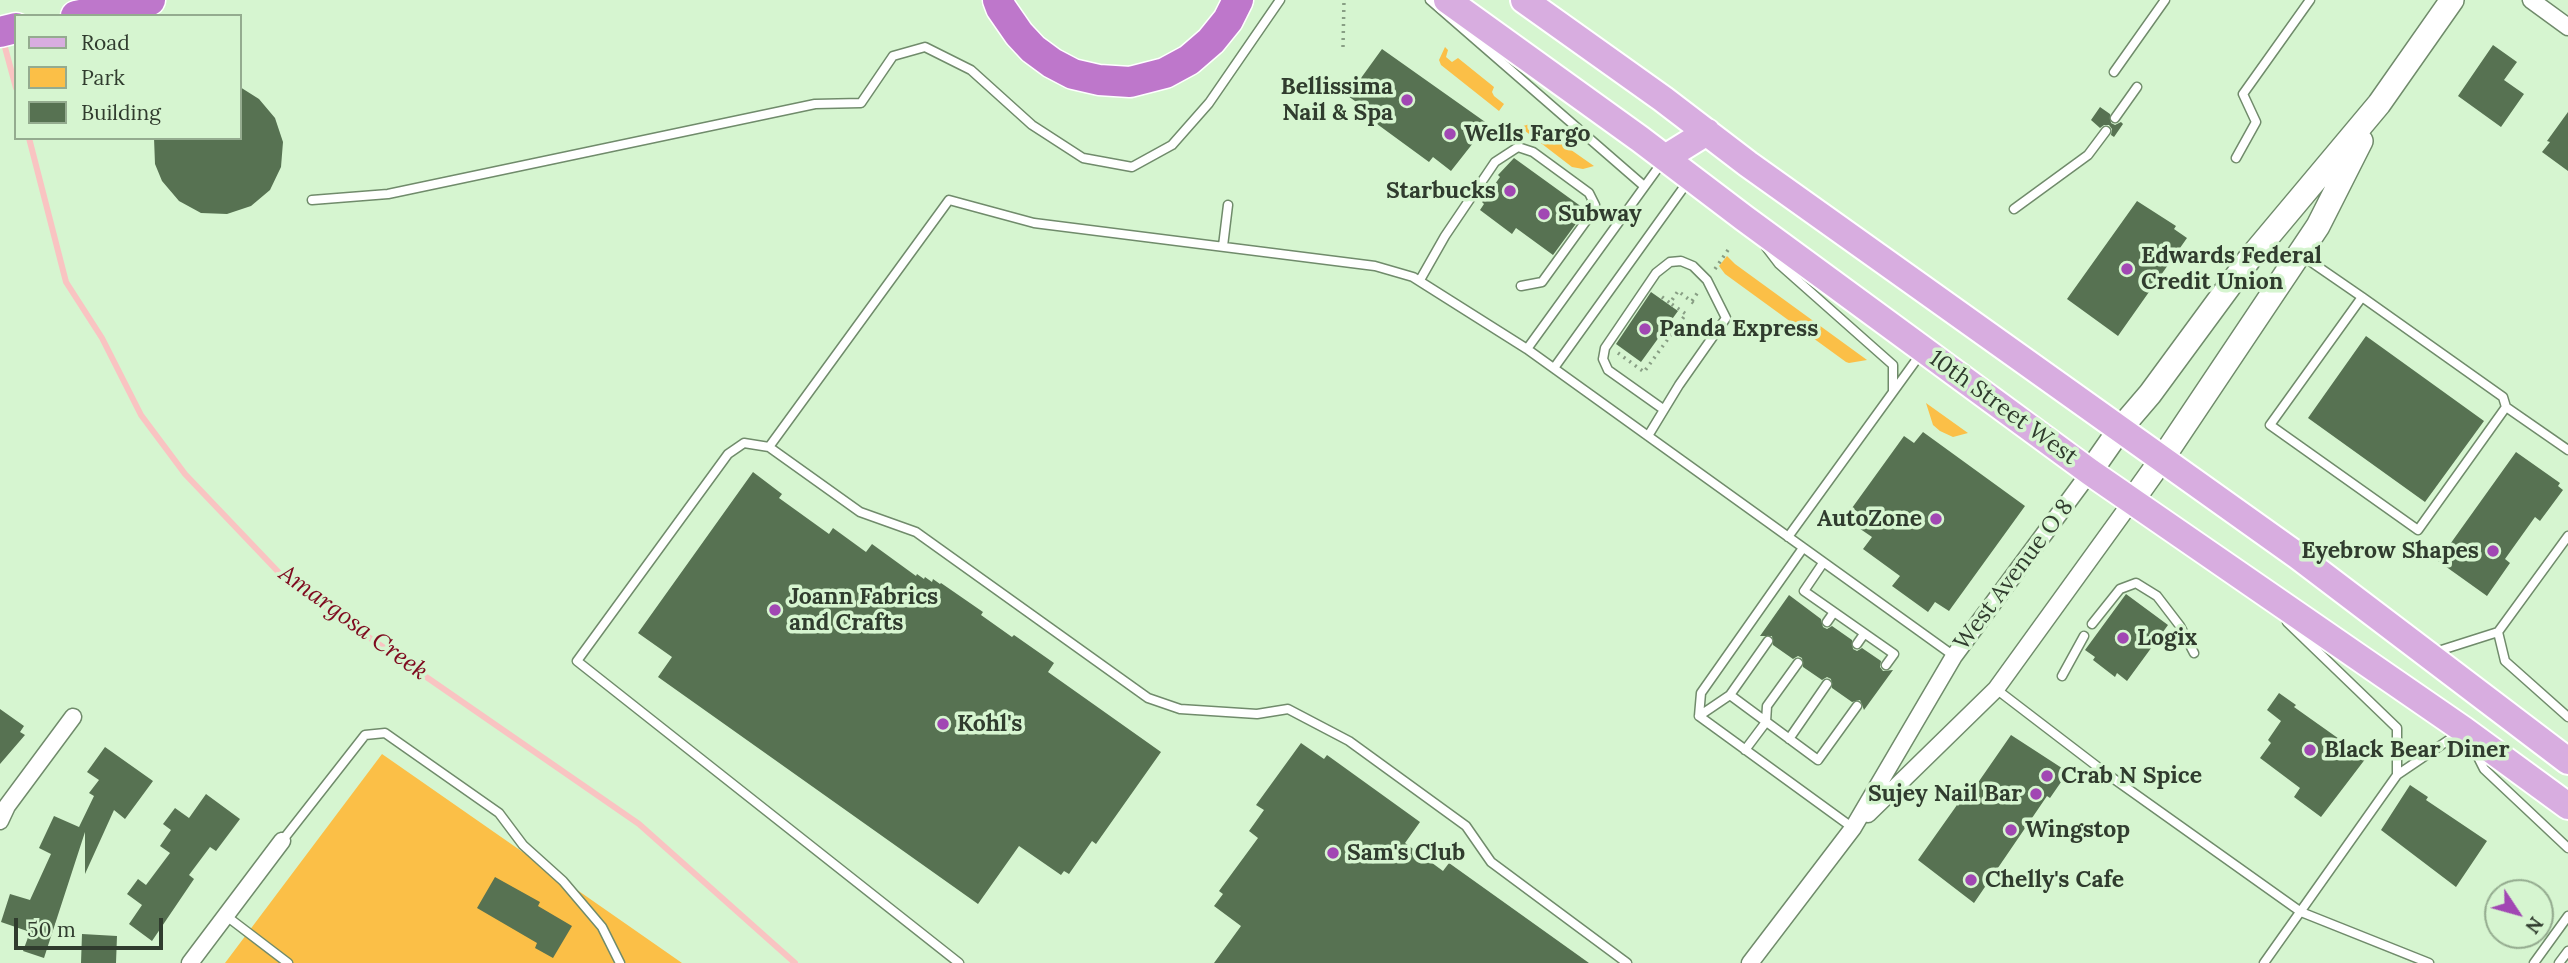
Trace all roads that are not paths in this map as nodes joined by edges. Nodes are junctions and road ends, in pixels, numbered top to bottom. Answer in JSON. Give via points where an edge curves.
{"nodes":[{"id":1,"x":150,"y":0,"type":"edge"},
{"id":2,"x":998,"y":0,"type":"edge"},
{"id":3,"x":1238,"y":0,"type":"edge"},
{"id":4,"x":1280,"y":0,"type":"edge"},
{"id":5,"x":1430,"y":0,"type":"edge"},
{"id":6,"x":1447,"y":0,"type":"edge"},
{"id":7,"x":1524,"y":0,"type":"edge"},
{"id":8,"x":2165,"y":0,"type":"edge"},
{"id":9,"x":2310,"y":0,"type":"edge"},
{"id":10,"x":2452,"y":0,"type":"edge"},
{"id":11,"x":2531,"y":0,"type":"edge"},
{"id":12,"x":86,"y":14,"type":"edge"},
{"id":13,"x":2568,"y":27,"type":"edge"},
{"id":14,"x":2114,"y":72,"type":"dead end"},
{"id":15,"x":2137,"y":87,"type":"dead end"},
{"id":16,"x":2379,"y":104,"type":"junction"},
{"id":17,"x":2115,"y":118,"type":"dead end"},
{"id":18,"x":2106,"y":131,"type":"dead end"},
{"id":19,"x":1707,"y":132,"type":"junction"},
{"id":20,"x":1665,"y":158,"type":"junction"},
{"id":21,"x":2236,"y":158,"type":"dead end"},
{"id":22,"x":1691,"y":178,"type":"junction"},
{"id":23,"x":1644,"y":186,"type":"junction"},
{"id":24,"x":312,"y":200,"type":"dead end"},
{"id":25,"x":1228,"y":205,"type":"dead end"},
{"id":26,"x":2014,"y":209,"type":"dead end"},
{"id":27,"x":1744,"y":218,"type":"junction"},
{"id":28,"x":1223,"y":246,"type":"junction"},
{"id":29,"x":2299,"y":254,"type":"junction"},
{"id":30,"x":1420,"y":280,"type":"junction"},
{"id":31,"x":1521,"y":286,"type":"dead end"},
{"id":32,"x":2362,"y":297,"type":"junction"},
{"id":33,"x":1527,"y":349,"type":"junction"},
{"id":34,"x":1923,"y":349,"type":"junction"},
{"id":35,"x":1554,"y":368,"type":"junction"},
{"id":36,"x":1893,"y":391,"type":"junction"},
{"id":37,"x":2506,"y":407,"type":"junction"},
{"id":38,"x":1664,"y":409,"type":"junction"},
{"id":39,"x":2119,"y":429,"type":"junction"},
{"id":40,"x":1648,"y":436,"type":"junction"},
{"id":41,"x":769,"y":447,"type":"junction"},
{"id":42,"x":2568,"y":450,"type":"edge"},
{"id":43,"x":2162,"y":459,"type":"junction"},
{"id":44,"x":2090,"y":472,"type":"junction"},
{"id":45,"x":2132,"y":501,"type":"junction"},
{"id":46,"x":2568,"y":536,"type":"edge"},
{"id":47,"x":1788,"y":537,"type":"junction"},
{"id":48,"x":1803,"y":548,"type":"junction"},
{"id":49,"x":1824,"y":562,"type":"junction"},
{"id":50,"x":2239,"y":575,"type":"junction"},
{"id":51,"x":1804,"y":591,"type":"junction"},
{"id":52,"x":1797,"y":601,"type":"dead end"},
{"id":53,"x":1834,"y":612,"type":"junction"},
{"id":54,"x":1827,"y":622,"type":"dead end"},
{"id":55,"x":2092,"y":624,"type":"dead end"},
{"id":56,"x":2498,"y":632,"type":"junction"},
{"id":57,"x":1864,"y":634,"type":"junction"},
{"id":58,"x":2084,"y":636,"type":"dead end"},
{"id":59,"x":1768,"y":641,"type":"dead end"},
{"id":60,"x":1857,"y":644,"type":"dead end"},
{"id":61,"x":2194,"y":653,"type":"dead end"},
{"id":62,"x":2426,"y":655,"type":"junction"},
{"id":63,"x":1954,"y":656,"type":"junction"},
{"id":64,"x":1798,"y":663,"type":"dead end"},
{"id":65,"x":1886,"y":665,"type":"dead end"},
{"id":66,"x":2062,"y":676,"type":"dead end"},
{"id":67,"x":1828,"y":684,"type":"dead end"},
{"id":68,"x":1996,"y":689,"type":"junction"},
{"id":69,"x":1730,"y":695,"type":"junction"},
{"id":70,"x":1857,"y":706,"type":"dead end"},
{"id":71,"x":1699,"y":716,"type":"junction"},
{"id":72,"x":74,"y":717,"type":"dead end"},
{"id":73,"x":2568,"y":717,"type":"edge"},
{"id":74,"x":1766,"y":723,"type":"junction"},
{"id":75,"x":2464,"y":730,"type":"junction"},
{"id":76,"x":1789,"y":739,"type":"junction"},
{"id":77,"x":1745,"y":750,"type":"junction"},
{"id":78,"x":2568,"y":761,"type":"edge"},
{"id":79,"x":2398,"y":775,"type":"junction"},
{"id":80,"x":2568,"y":806,"type":"edge"},
{"id":81,"x":2,"y":809,"type":"edge"},
{"id":82,"x":1853,"y":828,"type":"junction"},
{"id":83,"x":282,"y":841,"type":"joint"},
{"id":84,"x":2568,"y":848,"type":"edge"},
{"id":85,"x":2301,"y":912,"type":"junction"},
{"id":86,"x":225,"y":915,"type":"junction"},
{"id":87,"x":2568,"y":916,"type":"edge"},
{"id":88,"x":2568,"y":951,"type":"edge"},
{"id":89,"x":190,"y":963,"type":"edge"},
{"id":90,"x":288,"y":963,"type":"edge"},
{"id":91,"x":620,"y":963,"type":"edge"},
{"id":92,"x":959,"y":963,"type":"edge"},
{"id":93,"x":1627,"y":963,"type":"edge"},
{"id":94,"x":1751,"y":963,"type":"edge"},
{"id":95,"x":2264,"y":963,"type":"edge"},
{"id":96,"x":2429,"y":963,"type":"edge"},
{"id":97,"x":2534,"y":963,"type":"edge"},
{"id":98,"x":2559,"y":963,"type":"edge"}],
"edges":[{"from":1,"to":12,"type":"highway"},
{"from":2,"to":3,"type":"highway","via":[[1019,34],[1052,63],[1073,74],[1130,82],[1165,73],[1189,60],[1211,41]]},
{"from":4,"to":24,"type":"lane","via":[[1209,103],[1172,145],[1132,167],[1083,158],[1032,125],[971,70],[925,47],[893,56],[861,103],[815,104],[388,194]]},
{"from":5,"to":23,"type":"lane"},
{"from":6,"to":20,"type":"main road","name":"10th Street West"},
{"from":7,"to":19,"type":"main road"},
{"from":8,"to":14,"type":"lane"},
{"from":9,"to":21,"type":"lane","via":[[2243,94],[2256,122]]},
{"from":10,"to":16,"type":"street","name":"West Avenue O 8"},
{"from":11,"to":13,"type":"street"},
{"from":15,"to":17,"type":"lane"},
{"from":16,"to":29,"type":"street","name":"West Avenue O 8","via":[[2318,226]]},
{"from":16,"to":39,"type":"street","name":"West Avenue O 8","via":[[2250,258]]},
{"from":18,"to":26,"type":"lane","via":[[2088,155]]},
{"from":19,"to":20,"type":"main road"},
{"from":19,"to":22,"type":"main road"},
{"from":19,"to":39,"type":"main road"},
{"from":20,"to":22,"type":"main road","name":"10th Street West"},
{"from":20,"to":23,"type":"lane"},
{"from":22,"to":27,"type":"main road","name":"10th Street West"},
{"from":22,"to":35,"type":"lane"},
{"from":23,"to":33,"type":"lane"},
{"from":25,"to":28,"type":"lane"},
{"from":27,"to":34,"type":"main road","name":"10th Street West"},
{"from":27,"to":36,"type":"lane","via":[[1779,264],[1893,365]]},
{"from":28,"to":30,"type":"lane","via":[[1374,266]]},
{"from":28,"to":41,"type":"lane","via":[[1034,223],[949,200]]},
{"from":29,"to":32,"type":"lane"},
{"from":29,"to":43,"type":"street","name":"West Avenue O 8"},
{"from":30,"to":31,"type":"lane","via":[[1495,162],[1518,147],[1533,152],[1590,193],[1595,205],[1542,282]]},
{"from":30,"to":33,"type":"lane"},
{"from":32,"to":37,"type":"lane","via":[[2503,397]]},
{"from":32,"to":37,"type":"lane","via":[[2270,425],[2418,530]]},
{"from":33,"to":35,"type":"lane"},
{"from":34,"to":36,"type":"lane"},
{"from":34,"to":44,"type":"main road","name":"10th Street West"},
{"from":35,"to":40,"type":"lane"},
{"from":36,"to":47,"type":"lane"},
{"from":37,"to":42,"type":"lane"},
{"from":38,"to":38,"type":"lane","via":[[1726,318],[1707,280],[1681,261],[1670,262],[1656,273],[1605,348],[1603,359],[1608,370]]},
{"from":38,"to":40,"type":"lane"},
{"from":39,"to":43,"type":"main road"},
{"from":39,"to":44,"type":"street","name":"West Avenue O 8"},
{"from":40,"to":47,"type":"lane"},
{"from":41,"to":92,"type":"lane","via":[[744,443],[728,454],[577,661]]},
{"from":41,"to":93,"type":"lane","via":[[860,512],[916,532],[1148,698],[1180,709],[1257,713],[1288,709],[1349,741],[1466,826],[1491,862]]},
{"from":43,"to":45,"type":"street","name":"West Avenue O 8"},
{"from":43,"to":62,"type":"main road"},
{"from":44,"to":45,"type":"main road","name":"10th Street West"},
{"from":44,"to":63,"type":"street","name":"West Avenue O 8"},
{"from":45,"to":50,"type":"main road","name":"10th Street West"},
{"from":45,"to":68,"type":"street"},
{"from":46,"to":56,"type":"lane"},
{"from":47,"to":48,"type":"lane"},
{"from":48,"to":49,"type":"lane"},
{"from":48,"to":71,"type":"lane","via":[[1701,693]]},
{"from":49,"to":51,"type":"lane"},
{"from":49,"to":63,"type":"lane"},
{"from":50,"to":75,"type":"main road","name":"10th Street West"},
{"from":50,"to":79,"type":"lane","via":[[2397,728]]},
{"from":51,"to":52,"type":"lane"},
{"from":51,"to":53,"type":"lane"},
{"from":53,"to":54,"type":"lane"},
{"from":53,"to":57,"type":"lane"},
{"from":55,"to":61,"type":"lane","via":[[2120,589],[2136,583],[2157,596]]},
{"from":56,"to":62,"type":"lane"},
{"from":56,"to":73,"type":"lane","via":[[2505,661]]},
{"from":57,"to":60,"type":"lane"},
{"from":57,"to":65,"type":"lane","via":[[1894,654]]},
{"from":58,"to":66,"type":"lane"},
{"from":59,"to":69,"type":"lane"},
{"from":62,"to":78,"type":"main road"},
{"from":63,"to":82,"type":"street","name":"West Avenue O 8"},
{"from":64,"to":74,"type":"lane","via":[[1767,706]]},
{"from":67,"to":76,"type":"lane"},
{"from":68,"to":82,"type":"street"},
{"from":68,"to":85,"type":"lane"},
{"from":69,"to":71,"type":"lane"},
{"from":69,"to":74,"type":"lane"},
{"from":70,"to":76,"type":"lane","via":[[1818,760]]},
{"from":71,"to":77,"type":"lane"},
{"from":72,"to":81,"type":"street"},
{"from":74,"to":76,"type":"lane"},
{"from":74,"to":77,"type":"lane"},
{"from":75,"to":79,"type":"lane"},
{"from":75,"to":80,"type":"main road","name":"10th Street West"},
{"from":75,"to":84,"type":"lane","via":[[2484,769]]},
{"from":77,"to":82,"type":"lane"},
{"from":79,"to":85,"type":"lane"},
{"from":82,"to":94,"type":"street","name":"West Avenue O 8"},
{"from":83,"to":86,"type":"street"},
{"from":83,"to":91,"type":"lane","via":[[365,735],[385,733],[499,813],[601,927]]},
{"from":85,"to":95,"type":"lane"},
{"from":85,"to":96,"type":"lane"},
{"from":86,"to":89,"type":"street"},
{"from":86,"to":90,"type":"lane"},
{"from":87,"to":97,"type":"lane"},
{"from":88,"to":98,"type":"lane"}]}
